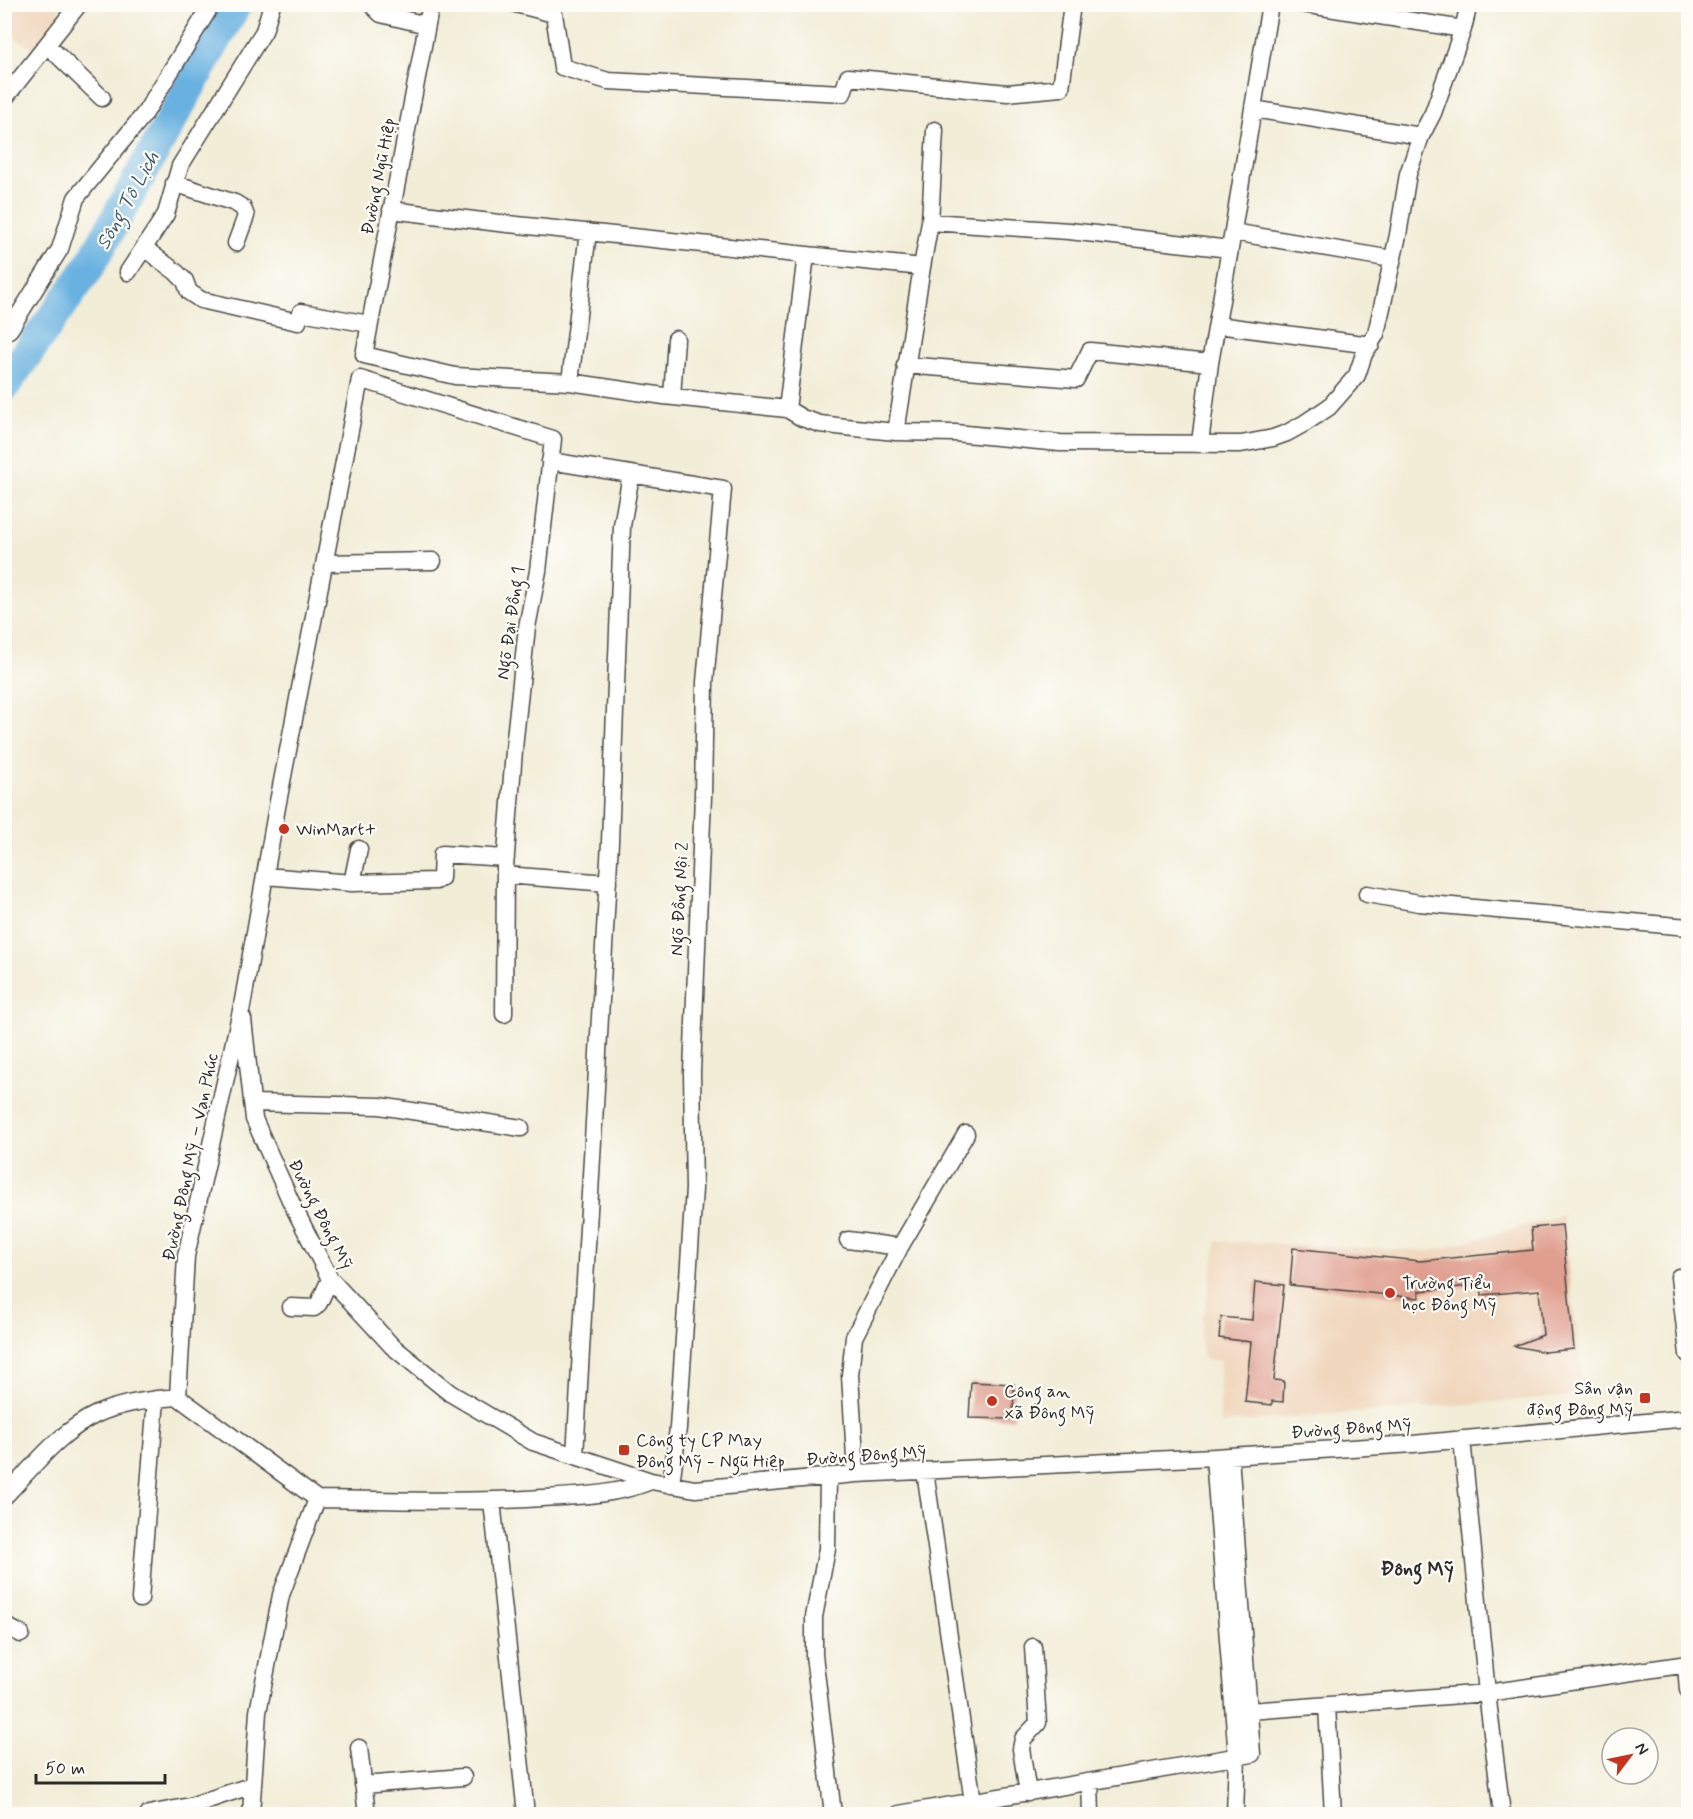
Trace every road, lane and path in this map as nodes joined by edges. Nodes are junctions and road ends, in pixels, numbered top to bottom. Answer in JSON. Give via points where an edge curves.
{"nodes":[{"id":1,"x":79,"y":4,"type":"edge"},
{"id":2,"x":212,"y":4,"type":"edge"},
{"id":3,"x":272,"y":4,"type":"edge"},
{"id":4,"x":371,"y":4,"type":"edge"},
{"id":5,"x":431,"y":4,"type":"edge"},
{"id":6,"x":516,"y":4,"type":"edge"},
{"id":7,"x":1072,"y":4,"type":"edge"},
{"id":8,"x":1270,"y":4,"type":"edge"},
{"id":9,"x":1303,"y":4,"type":"edge"},
{"id":10,"x":1468,"y":4,"type":"edge"},
{"id":11,"x":427,"y":25,"type":"junction"},
{"id":12,"x":1462,"y":29,"type":"junction"},
{"id":13,"x":47,"y":45,"type":"junction"},
{"id":14,"x":102,"y":98,"type":"dead end"},
{"id":15,"x":4,"y":99,"type":"edge"},
{"id":16,"x":1253,"y":109,"type":"junction"},
{"id":17,"x":935,"y":130,"type":"dead end"},
{"id":18,"x":1421,"y":136,"type":"junction"},
{"id":19,"x":174,"y":183,"type":"junction"},
{"id":20,"x":391,"y":210,"type":"junction"},
{"id":21,"x":930,"y":222,"type":"junction"},
{"id":22,"x":588,"y":232,"type":"junction"},
{"id":23,"x":1232,"y":240,"type":"junction"},
{"id":24,"x":236,"y":243,"type":"dead end"},
{"id":25,"x":144,"y":248,"type":"junction"},
{"id":26,"x":806,"y":255,"type":"junction"},
{"id":27,"x":1392,"y":259,"type":"junction"},
{"id":28,"x":922,"y":267,"type":"junction"},
{"id":29,"x":128,"y":272,"type":"dead end"},
{"id":30,"x":369,"y":324,"type":"junction"},
{"id":31,"x":1217,"y":325,"type":"junction"},
{"id":32,"x":4,"y":333,"type":"edge"},
{"id":33,"x":676,"y":339,"type":"dead end"},
{"id":34,"x":1371,"y":345,"type":"junction"},
{"id":35,"x":1210,"y":363,"type":"junction"},
{"id":36,"x":905,"y":365,"type":"junction"},
{"id":37,"x":570,"y":382,"type":"junction"},
{"id":38,"x":672,"y":397,"type":"junction"},
{"id":39,"x":787,"y":409,"type":"junction"},
{"id":40,"x":896,"y":432,"type":"junction"},
{"id":41,"x":1200,"y":443,"type":"junction"},
{"id":42,"x":550,"y":461,"type":"junction"},
{"id":43,"x":631,"y":474,"type":"junction"},
{"id":44,"x":432,"y":561,"type":"dead end"},
{"id":45,"x":325,"y":563,"type":"junction"},
{"id":46,"x":359,"y":849,"type":"dead end"},
{"id":47,"x":506,"y":858,"type":"junction"},
{"id":48,"x":505,"y":875,"type":"junction"},
{"id":49,"x":265,"y":876,"type":"junction"},
{"id":50,"x":608,"y":883,"type":"junction"},
{"id":51,"x":352,"y":884,"type":"junction"},
{"id":52,"x":1367,"y":894,"type":"dead end"},
{"id":53,"x":1689,"y":927,"type":"edge"},
{"id":54,"x":242,"y":1006,"type":"junction"},
{"id":55,"x":504,"y":1014,"type":"dead end"},
{"id":56,"x":252,"y":1103,"type":"junction"},
{"id":57,"x":521,"y":1128,"type":"dead end"},
{"id":58,"x":966,"y":1134,"type":"dead end"},
{"id":59,"x":848,"y":1240,"type":"dead end"},
{"id":60,"x":900,"y":1247,"type":"junction"},
{"id":61,"x":1679,"y":1277,"type":"dead end"},
{"id":62,"x":330,"y":1279,"type":"junction"},
{"id":63,"x":291,"y":1307,"type":"dead end"},
{"id":64,"x":1689,"y":1354,"type":"edge"},
{"id":65,"x":178,"y":1397,"type":"junction"},
{"id":66,"x":156,"y":1399,"type":"junction"},
{"id":67,"x":1689,"y":1418,"type":"edge"},
{"id":68,"x":1462,"y":1439,"type":"junction"},
{"id":69,"x":575,"y":1456,"type":"junction"},
{"id":70,"x":1222,"y":1456,"type":"junction"},
{"id":71,"x":925,"y":1471,"type":"junction"},
{"id":72,"x":856,"y":1474,"type":"junction"},
{"id":73,"x":828,"y":1476,"type":"junction"},
{"id":74,"x":651,"y":1481,"type":"junction"},
{"id":75,"x":671,"y":1485,"type":"junction"},
{"id":76,"x":4,"y":1497,"type":"edge"},
{"id":77,"x":317,"y":1499,"type":"junction"},
{"id":78,"x":492,"y":1501,"type":"junction"},
{"id":79,"x":140,"y":1599,"type":"dead end"},
{"id":80,"x":4,"y":1625,"type":"edge"},
{"id":81,"x":21,"y":1634,"type":"dead end"},
{"id":82,"x":1033,"y":1647,"type":"dead end"},
{"id":83,"x":1687,"y":1664,"type":"edge"},
{"id":84,"x":1689,"y":1690,"type":"edge"},
{"id":85,"x":1486,"y":1693,"type":"junction"},
{"id":86,"x":1328,"y":1706,"type":"junction"},
{"id":87,"x":1249,"y":1711,"type":"junction"},
{"id":88,"x":359,"y":1748,"type":"dead end"},
{"id":89,"x":1237,"y":1757,"type":"junction"},
{"id":90,"x":463,"y":1777,"type":"dead end"},
{"id":91,"x":1090,"y":1782,"type":"junction"},
{"id":92,"x":253,"y":1785,"type":"junction"},
{"id":93,"x":363,"y":1785,"type":"junction"},
{"id":94,"x":1028,"y":1793,"type":"junction"},
{"id":95,"x":973,"y":1802,"type":"junction"},
{"id":96,"x":149,"y":1815,"type":"edge"},
{"id":97,"x":251,"y":1815,"type":"edge"},
{"id":98,"x":366,"y":1815,"type":"edge"},
{"id":99,"x":526,"y":1815,"type":"edge"},
{"id":100,"x":833,"y":1815,"type":"edge"},
{"id":101,"x":899,"y":1815,"type":"edge"},
{"id":102,"x":1091,"y":1815,"type":"edge"},
{"id":103,"x":1235,"y":1815,"type":"edge"},
{"id":104,"x":1333,"y":1815,"type":"edge"},
{"id":105,"x":1502,"y":1815,"type":"edge"}],
"edges":[{"from":1,"to":13,"type":"street"},
{"from":2,"to":32,"type":"street","via":[[145,113],[76,198],[60,249]]},
{"from":3,"to":19,"type":"street","via":[[264,31],[180,166]]},
{"from":4,"to":11,"type":"street","via":[[381,14]]},
{"from":5,"to":11,"type":"street","name":"Đường Ngũ Hiệp"},
{"from":6,"to":7,"type":"street","via":[[554,14],[562,67],[608,81],[843,93],[848,77],[1007,93],[1061,88]]},
{"from":8,"to":16,"type":"street"},
{"from":9,"to":12,"type":"street"},
{"from":10,"to":12,"type":"street"},
{"from":11,"to":20,"type":"street","name":"Đường Ngũ Hiệp"},
{"from":12,"to":18,"type":"street"},
{"from":13,"to":14,"type":"street"},
{"from":13,"to":15,"type":"street"},
{"from":16,"to":18,"type":"street"},
{"from":16,"to":23,"type":"street"},
{"from":17,"to":21,"type":"street"},
{"from":18,"to":27,"type":"street","via":[[1405,184]]},
{"from":19,"to":24,"type":"street","via":[[243,208],[246,216]]},
{"from":19,"to":25,"type":"street","via":[[166,214]]},
{"from":20,"to":22,"type":"street"},
{"from":20,"to":30,"type":"street","name":"Đường Ngũ Hiệp"},
{"from":21,"to":23,"type":"street"},
{"from":21,"to":28,"type":"street"},
{"from":22,"to":26,"type":"street"},
{"from":22,"to":37,"type":"street"},
{"from":23,"to":27,"type":"street"},
{"from":23,"to":31,"type":"street"},
{"from":25,"to":29,"type":"street"},
{"from":25,"to":30,"type":"street","via":[[176,272],[189,292],[201,300],[298,322],[301,312]]},
{"from":26,"to":28,"type":"street"},
{"from":26,"to":39,"type":"street"},
{"from":27,"to":34,"type":"street"},
{"from":28,"to":36,"type":"street"},
{"from":30,"to":37,"type":"street","name":"Đường Ngũ Hiệp","via":[[364,355],[455,376]]},
{"from":31,"to":34,"type":"street"},
{"from":31,"to":35,"type":"street"},
{"from":33,"to":38,"type":"street"},
{"from":34,"to":41,"type":"street","via":[[1357,375],[1329,406],[1305,423],[1280,435],[1241,444]]},
{"from":35,"to":36,"type":"street","via":[[1090,351],[1076,379]]},
{"from":35,"to":41,"type":"street"},
{"from":36,"to":40,"type":"street"},
{"from":37,"to":38,"type":"street"},
{"from":38,"to":39,"type":"street"},
{"from":39,"to":40,"type":"street","via":[[820,424]]},
{"from":40,"to":41,"type":"street","via":[[1060,443]]},
{"from":42,"to":43,"type":"street","name":"Ngõ Đồng Nội 2"},
{"from":42,"to":45,"type":"street","name":"Ngõ Đại Đồng 1","via":[[553,439],[360,379]]},
{"from":42,"to":47,"type":"street","name":"Ngõ Đại Đồng 1","via":[[523,661]]},
{"from":43,"to":50,"type":"street","via":[[622,526]]},
{"from":43,"to":75,"type":"street","name":"Ngõ Đồng Nội 2","via":[[723,489],[705,682],[692,1073],[693,1189]]},
{"from":44,"to":45,"type":"street"},
{"from":45,"to":49,"type":"street"},
{"from":46,"to":51,"type":"street"},
{"from":47,"to":48,"type":"street","name":"Ngõ Đại Đồng 1"},
{"from":47,"to":51,"type":"street","via":[[442,854],[442,874],[436,881]]},
{"from":48,"to":50,"type":"street"},
{"from":48,"to":55,"type":"street","name":"Ngõ Đại Đồng 1"},
{"from":49,"to":51,"type":"street"},
{"from":49,"to":54,"type":"street"},
{"from":50,"to":69,"type":"street"},
{"from":52,"to":53,"type":"street","via":[[1419,903]]},
{"from":54,"to":56,"type":"street","name":"Đường Đông Mỹ"},
{"from":54,"to":65,"type":"street","name":"Đường Đông Mỹ – Vạn Phúc","via":[[186,1256]]},
{"from":56,"to":57,"type":"street","via":[[380,1106]]},
{"from":56,"to":62,"type":"street","name":"Đường Đông Mỹ","via":[[254,1119]]},
{"from":58,"to":60,"type":"street"},
{"from":59,"to":60,"type":"street"},
{"from":60,"to":72,"type":"street","via":[[854,1337],[850,1375]]},
{"from":61,"to":64,"type":"street"},
{"from":62,"to":63,"type":"street","via":[[314,1308]]},
{"from":62,"to":69,"type":"street","name":"Đường Đông Mỹ","via":[[392,1346],[450,1393],[533,1442]]},
{"from":65,"to":66,"type":"street"},
{"from":65,"to":77,"type":"street"},
{"from":66,"to":76,"type":"street","via":[[98,1414],[71,1430]]},
{"from":66,"to":79,"type":"street"},
{"from":67,"to":68,"type":"street","name":"Đường Đông Mỹ"},
{"from":68,"to":70,"type":"street","name":"Đường Đông Mỹ"},
{"from":68,"to":85,"type":"street"},
{"from":69,"to":74,"type":"street","name":"Đường Đông Mỹ"},
{"from":70,"to":71,"type":"street","name":"Đường Đông Mỹ"},
{"from":70,"to":87,"type":"street"},
{"from":70,"to":89,"type":"street"},
{"from":71,"to":72,"type":"street","name":"Đường Đông Mỹ"},
{"from":71,"to":95,"type":"street"},
{"from":72,"to":73,"type":"street","name":"Đường Đông Mỹ"},
{"from":73,"to":75,"type":"street","name":"Đường Đông Mỹ","via":[[695,1489]]},
{"from":73,"to":100,"type":"street","via":[[827,1549],[813,1617]]},
{"from":74,"to":75,"type":"street","name":"Đường Đông Mỹ"},
{"from":74,"to":78,"type":"street","via":[[604,1494]]},
{"from":77,"to":78,"type":"street"},
{"from":77,"to":92,"type":"street","via":[[281,1595],[258,1712]]},
{"from":78,"to":99,"type":"street"},
{"from":80,"to":81,"type":"street"},
{"from":82,"to":94,"type":"street","via":[[1038,1723],[1023,1739],[1021,1749]]},
{"from":83,"to":84,"type":"street"},
{"from":83,"to":85,"type":"street"},
{"from":85,"to":86,"type":"street"},
{"from":85,"to":105,"type":"street"},
{"from":86,"to":87,"type":"street"},
{"from":86,"to":104,"type":"street"},
{"from":87,"to":89,"type":"street","via":[[1252,1754]]},
{"from":88,"to":93,"type":"street"},
{"from":89,"to":91,"type":"street"},
{"from":89,"to":103,"type":"street"},
{"from":90,"to":93,"type":"street"},
{"from":91,"to":94,"type":"street"},
{"from":91,"to":102,"type":"street"},
{"from":92,"to":96,"type":"street"},
{"from":92,"to":97,"type":"street"},
{"from":93,"to":98,"type":"street"},
{"from":94,"to":95,"type":"street"},
{"from":95,"to":101,"type":"street"}]}
